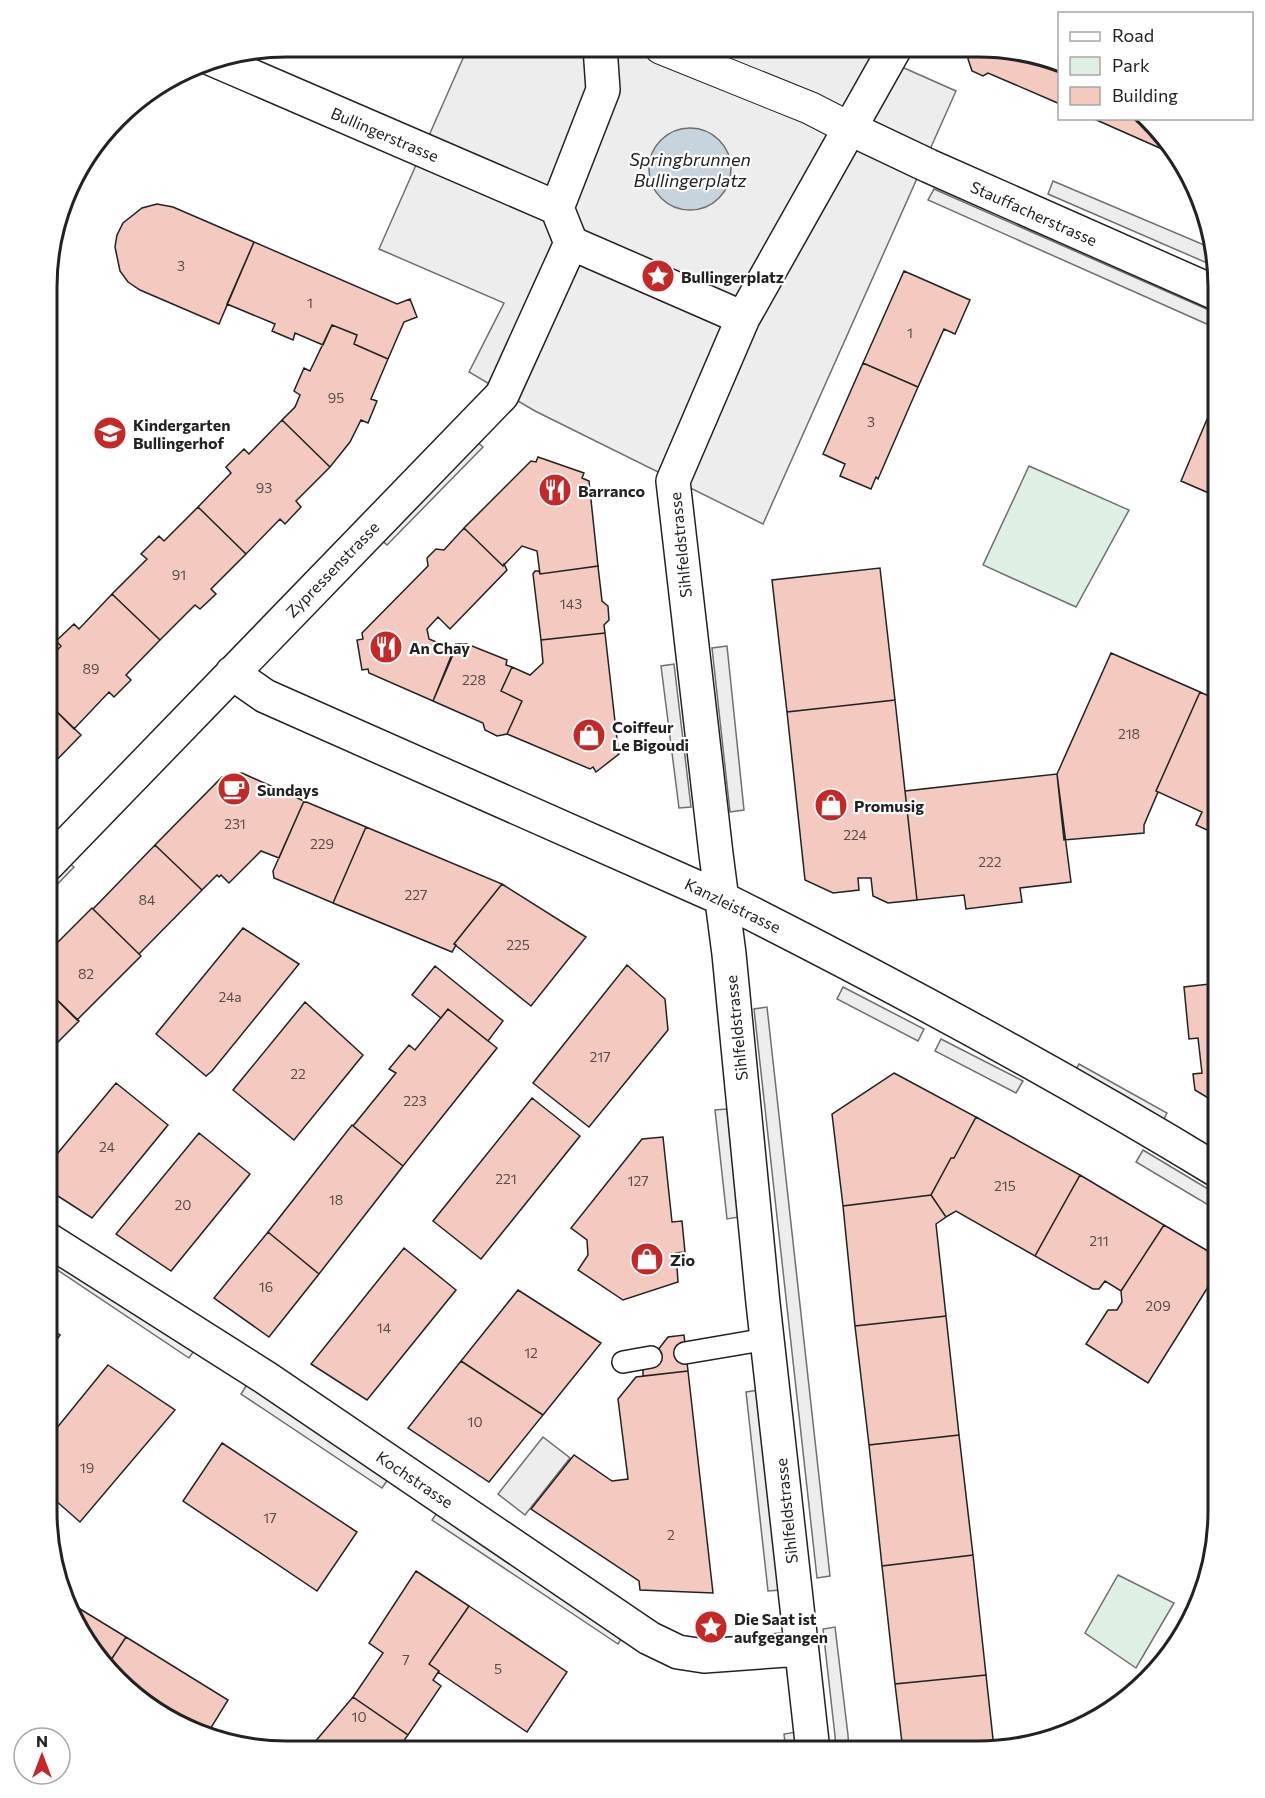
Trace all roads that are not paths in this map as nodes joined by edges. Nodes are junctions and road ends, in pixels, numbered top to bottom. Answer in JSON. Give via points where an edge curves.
{"nodes":[{"id":1,"x":601,"y":57,"type":"edge"},
{"id":2,"x":684,"y":57,"type":"edge"},
{"id":3,"x":890,"y":57,"type":"edge"},
{"id":4,"x":227,"y":65,"type":"edge"},
{"id":5,"x":851,"y":129,"type":"junction"},
{"id":6,"x":557,"y":208,"type":"junction"},
{"id":7,"x":571,"y":243,"type":"junction"},
{"id":8,"x":1208,"y":290,"type":"edge"},
{"id":9,"x":743,"y":318,"type":"junction"},
{"id":10,"x":232,"y":673,"type":"junction"},
{"id":11,"x":57,"y":855,"type":"edge"},
{"id":12,"x":721,"y":898,"type":"junction"},
{"id":13,"x":1208,"y":1165,"type":"edge"},
{"id":14,"x":57,"y":1245,"type":"edge"},
{"id":15,"x":766,"y":1339,"type":"junction"},
{"id":16,"x":686,"y":1353,"type":"dead end"},
{"id":17,"x":651,"y":1357,"type":"dead end"},
{"id":18,"x":623,"y":1362,"type":"dead end"},
{"id":19,"x":801,"y":1648,"type":"junction"},
{"id":20,"x":812,"y":1741,"type":"edge"}],
"edges":[{"from":1,"to":6,"type":"street","via":[[603,90]]},
{"from":2,"to":5,"type":"street","via":[[810,108]]},
{"from":3,"to":5,"type":"street"},
{"from":4,"to":6,"type":"street","name":"Bullingerstrasse"},
{"from":5,"to":8,"type":"street","name":"Stauffacherstrasse"},
{"from":5,"to":9,"type":"street"},
{"from":6,"to":7,"type":"street"},
{"from":7,"to":9,"type":"street"},
{"from":7,"to":10,"type":"street","name":"Zypressenstrasse","via":[[502,395]]},
{"from":9,"to":12,"type":"street","name":"Sihlfeldstrasse","via":[[673,481]]},
{"from":10,"to":11,"type":"street","name":"Zypressenstrasse"},
{"from":10,"to":12,"type":"street","name":"Kanzleistrasse","via":[[265,696]]},
{"from":12,"to":13,"type":"street","name":"Kanzleistrasse","via":[[917,999]]},
{"from":12,"to":15,"type":"street","name":"Sihlfeldstrasse"},
{"from":14,"to":19,"type":"street","name":"Kochstrasse","via":[[266,1378],[649,1638],[678,1652],[704,1656]]},
{"from":15,"to":16,"type":"lane"},
{"from":15,"to":19,"type":"street","name":"Sihlfeldstrasse"},
{"from":17,"to":18,"type":"lane"},
{"from":19,"to":20,"type":"street","name":"Sihlfeldstrasse"}]}
